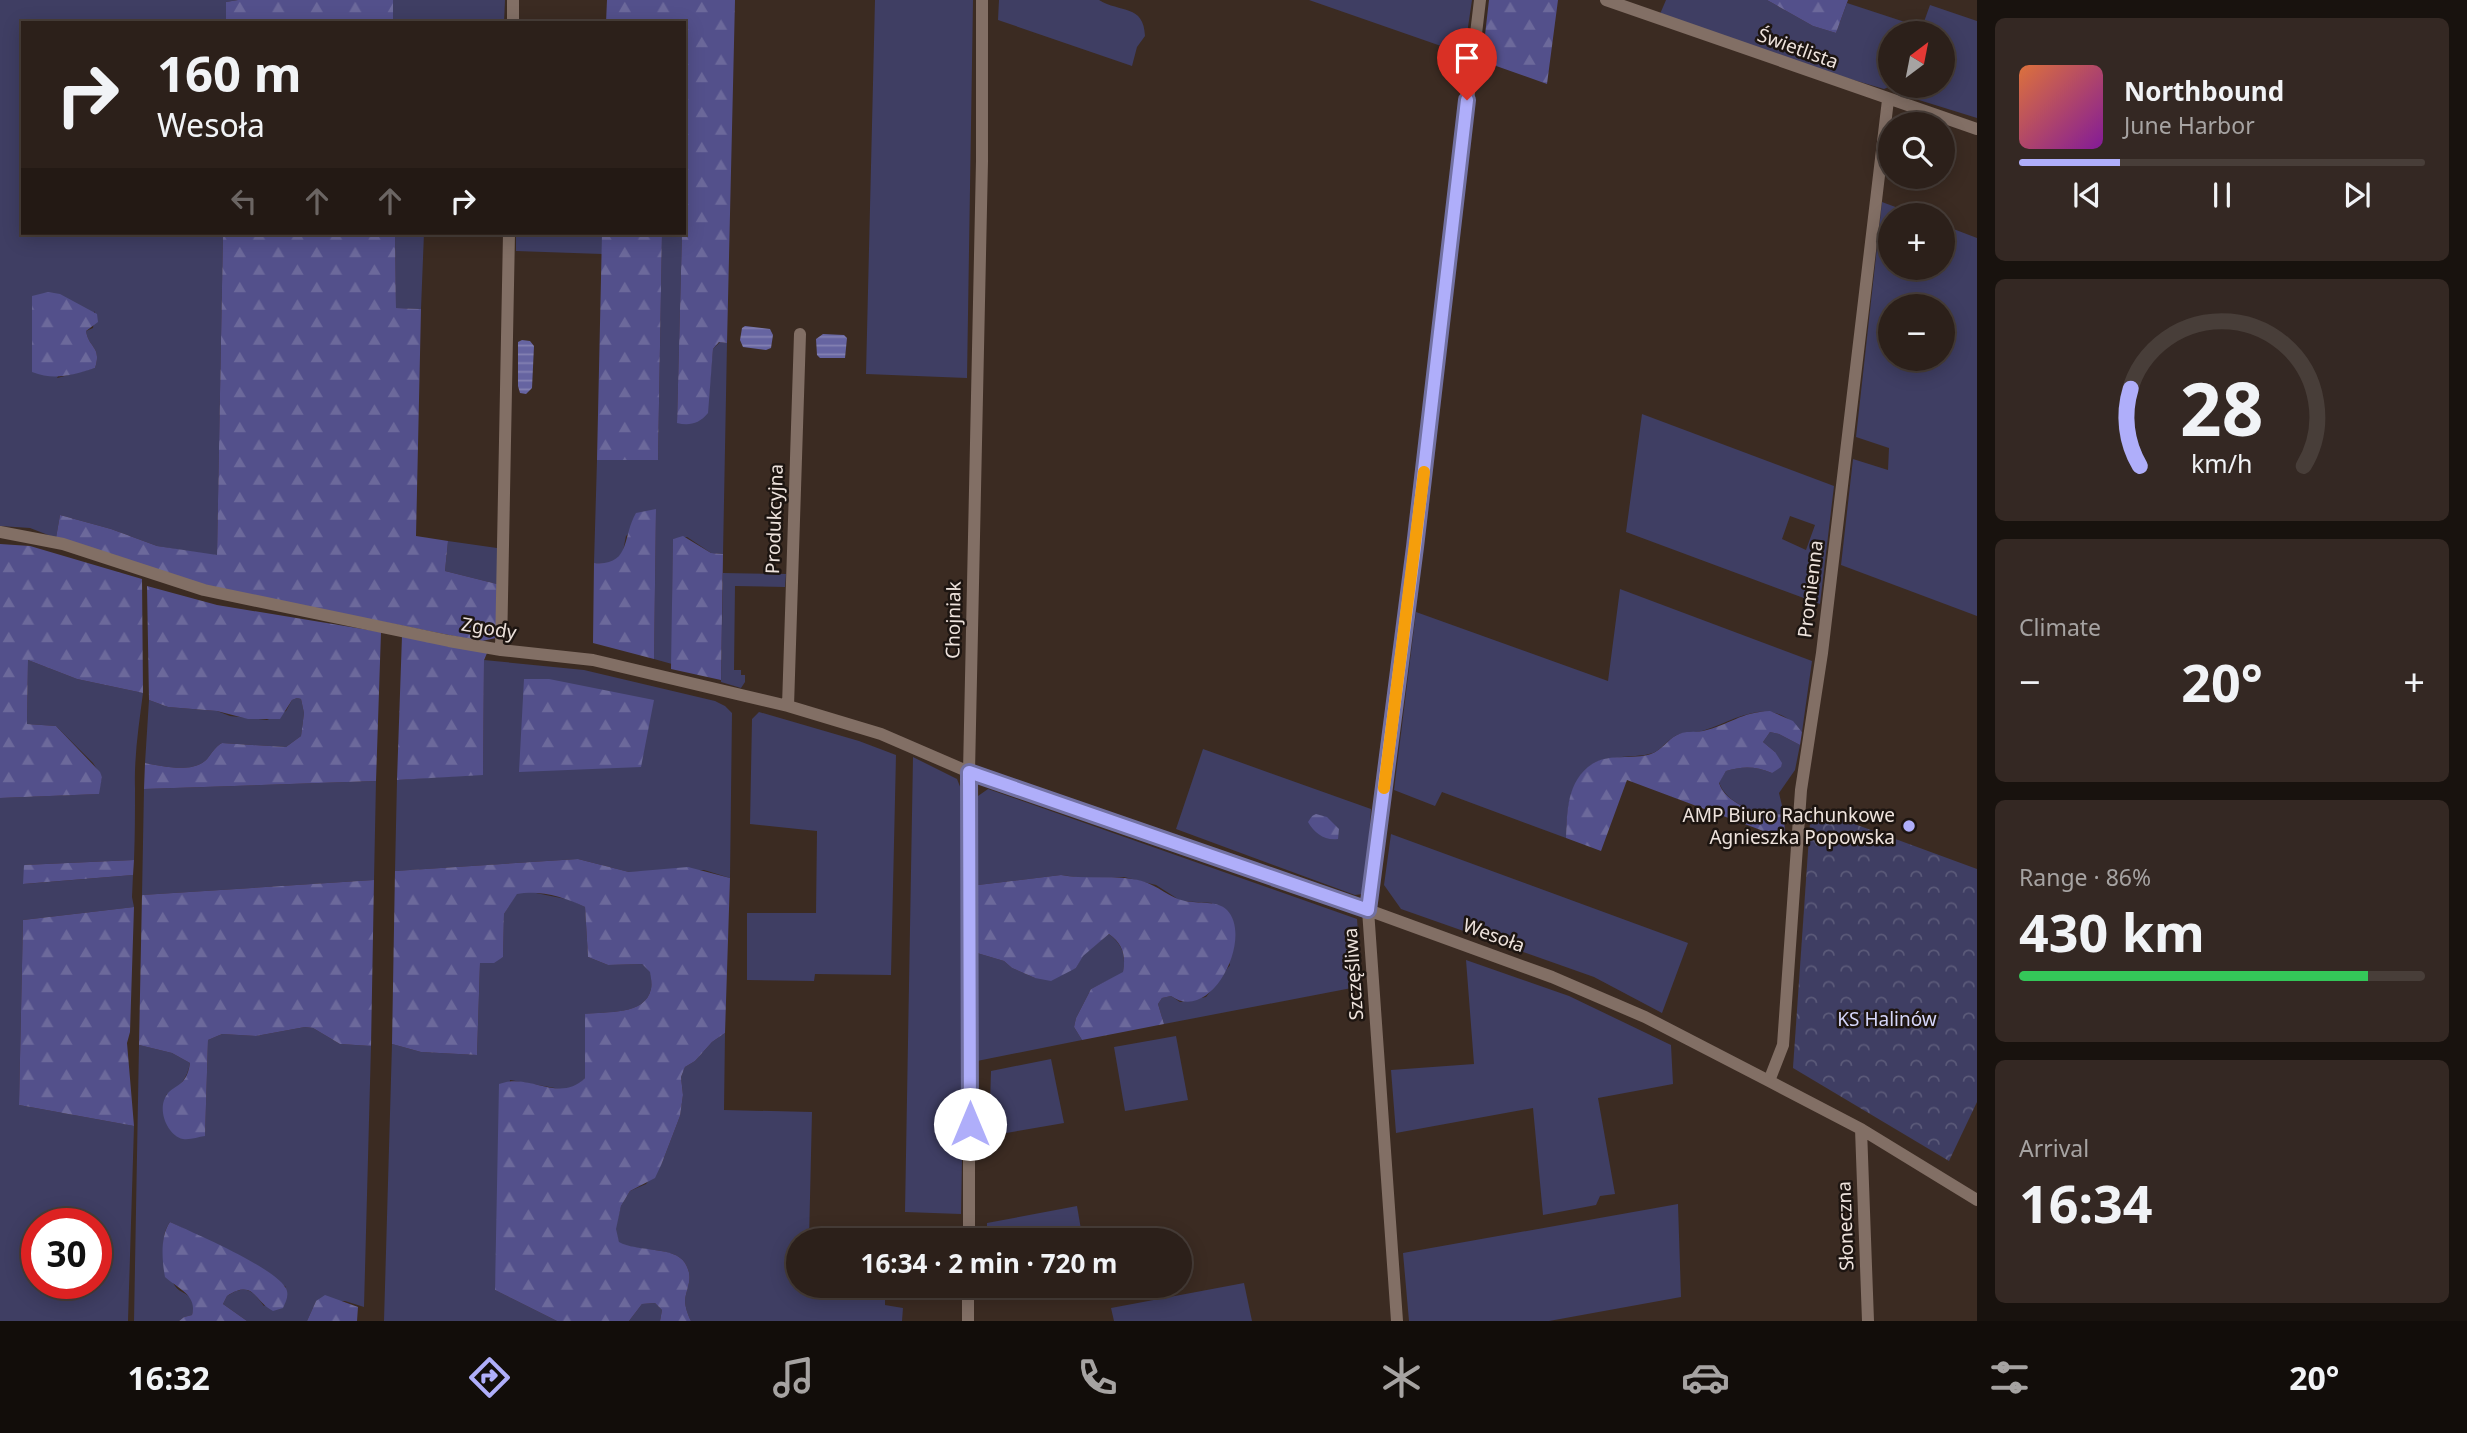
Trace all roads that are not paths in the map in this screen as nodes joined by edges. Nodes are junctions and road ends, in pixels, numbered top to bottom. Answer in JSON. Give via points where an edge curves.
{"nodes":[{"id":1,"x":513,"y":0,"type":"edge"},
{"id":2,"x":982,"y":0,"type":"edge"},
{"id":3,"x":1480,"y":0,"type":"edge"},
{"id":4,"x":1606,"y":0,"type":"edge"},
{"id":5,"x":513,"y":21,"type":"edge"},
{"id":6,"x":1888,"y":100,"type":"junction"},
{"id":7,"x":1977,"y":130,"type":"edge"},
{"id":8,"x":509,"y":235,"type":"edge"},
{"id":9,"x":800,"y":334,"type":"dead end"},
{"id":10,"x":0,"y":532,"type":"edge"},
{"id":11,"x":502,"y":650,"type":"junction"},
{"id":12,"x":788,"y":706,"type":"junction"},
{"id":13,"x":969,"y":772,"type":"junction"},
{"id":14,"x":1368,"y":910,"type":"junction"},
{"id":15,"x":1769,"y":1081,"type":"junction"},
{"id":16,"x":1861,"y":1129,"type":"junction"},
{"id":17,"x":1977,"y":1200,"type":"edge"},
{"id":18,"x":970,"y":1228,"type":"edge"},
{"id":19,"x":968,"y":1298,"type":"edge"},
{"id":20,"x":968,"y":1321,"type":"edge"},
{"id":21,"x":1397,"y":1321,"type":"edge"},
{"id":22,"x":1868,"y":1321,"type":"edge"}],
"edges":[{"from":1,"to":5,"type":"street"},
{"from":2,"to":13,"type":"street","name":"Chojniak"},
{"from":3,"to":14,"type":"street","name":"Szczęśliwa"},
{"from":4,"to":6,"type":"street","name":"Świetlista"},
{"from":6,"to":7,"type":"street","name":"Świetlista"},
{"from":6,"to":15,"type":"street","name":"Promienna","via":[[1822,653],[1801,790],[1783,1045]]},
{"from":8,"to":11,"type":"street"},
{"from":9,"to":12,"type":"street","name":"Produkcyjna"},
{"from":10,"to":11,"type":"street","name":"Zgody","via":[[63,544],[204,590]]},
{"from":11,"to":12,"type":"street","name":"Zgody","via":[[593,660]]},
{"from":12,"to":13,"type":"street","name":"Zgody","via":[[881,734]]},
{"from":13,"to":14,"type":"street","name":"Wesoła"},
{"from":13,"to":18,"type":"street","name":"Chojniak"},
{"from":14,"to":15,"type":"street","name":"Wesoła","via":[[1552,977],[1645,1017]]},
{"from":14,"to":21,"type":"street","name":"Szczęśliwa"},
{"from":15,"to":16,"type":"street","name":"Wesoła"},
{"from":16,"to":17,"type":"street","name":"Wesoła"},
{"from":16,"to":22,"type":"street","name":"Słoneczna"},
{"from":19,"to":20,"type":"street"}]}
